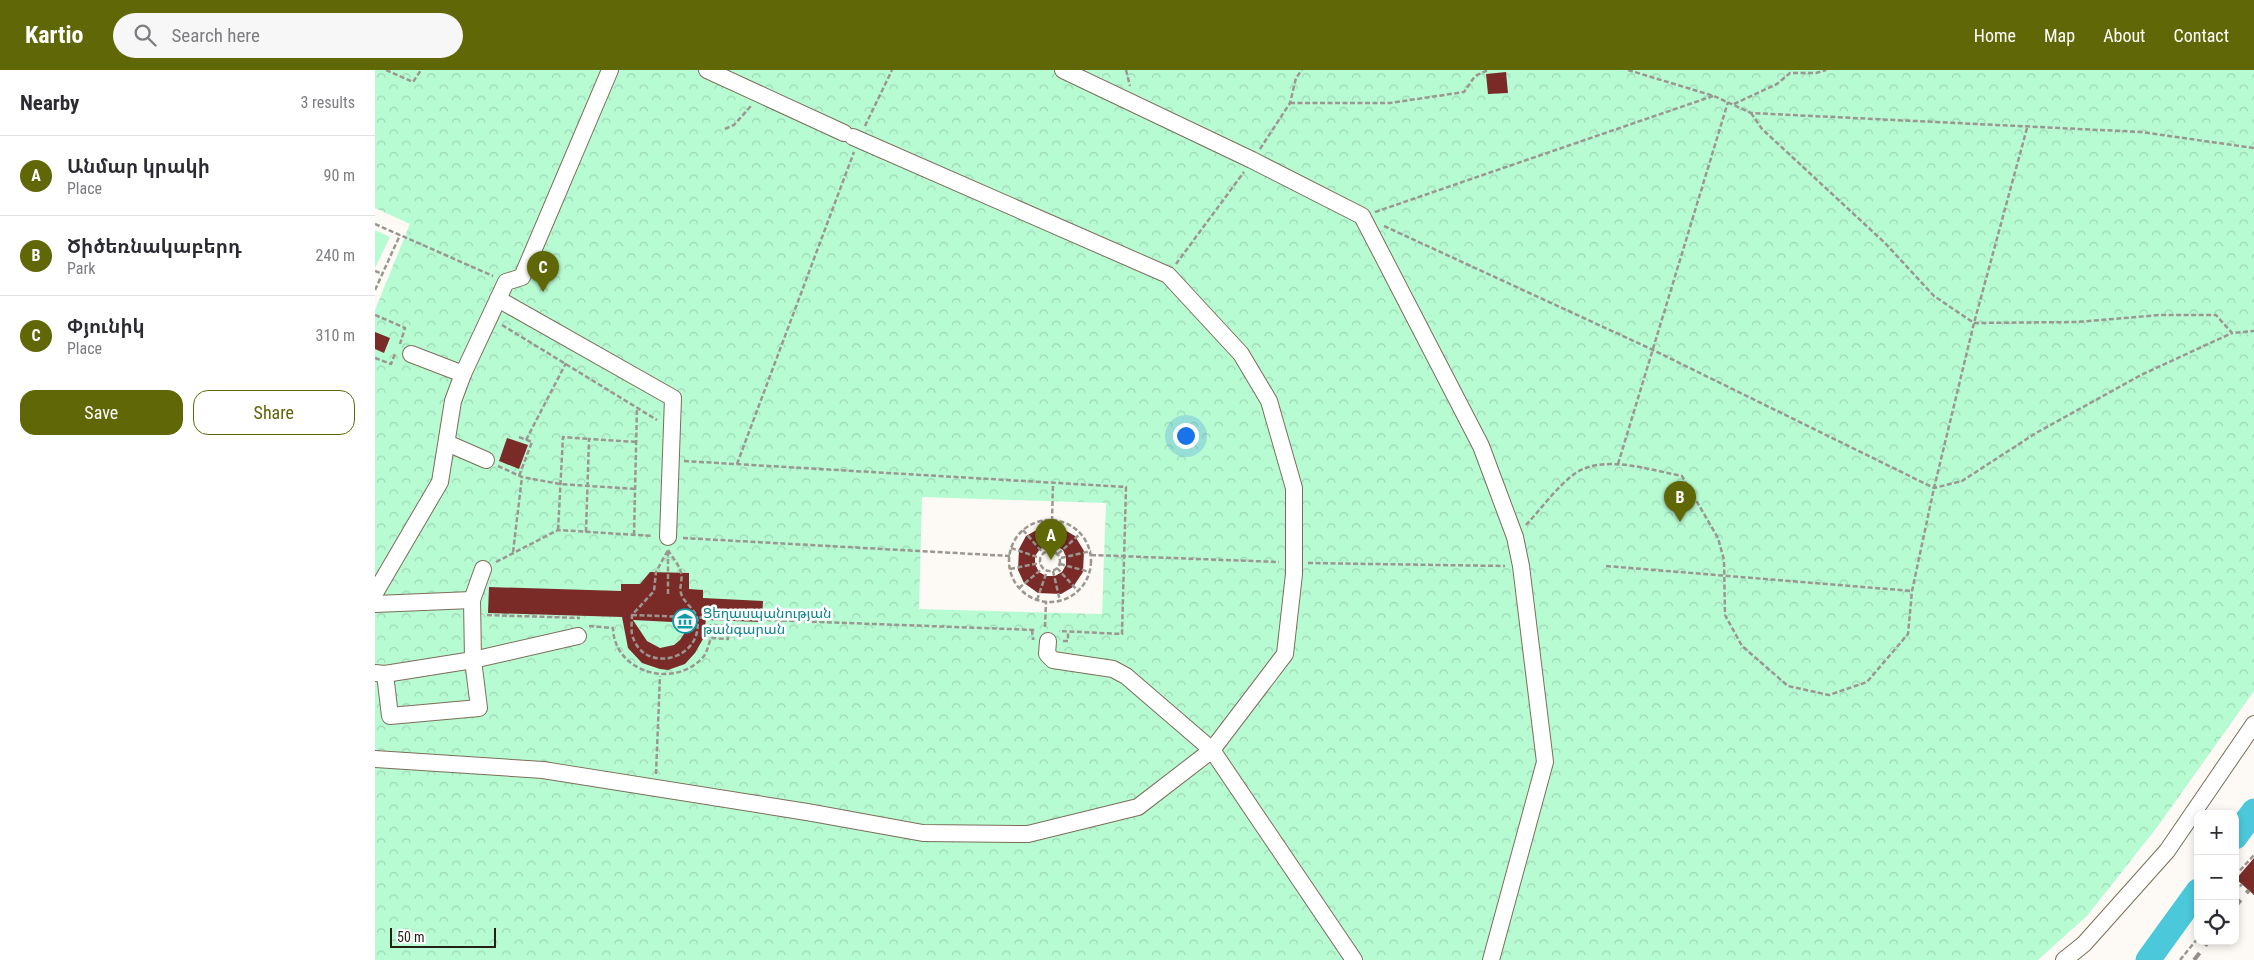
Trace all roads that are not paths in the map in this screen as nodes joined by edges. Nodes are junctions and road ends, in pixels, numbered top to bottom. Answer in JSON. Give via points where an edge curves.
{"nodes":[{"id":1,"x":610,"y":70,"type":"edge"},
{"id":2,"x":707,"y":70,"type":"edge"},
{"id":3,"x":1063,"y":70,"type":"edge"},
{"id":4,"x":498,"y":299,"type":"junction"},
{"id":5,"x":411,"y":354,"type":"dead end"},
{"id":6,"x":463,"y":374,"type":"junction"},
{"id":7,"x":447,"y":443,"type":"junction"},
{"id":8,"x":486,"y":460,"type":"road end"},
{"id":9,"x":668,"y":544,"type":"road end"},
{"id":10,"x":483,"y":569,"type":"dead end"},
{"id":11,"x":375,"y":593,"type":"edge"},
{"id":12,"x":472,"y":600,"type":"junction"},
{"id":13,"x":375,"y":604,"type":"edge"},
{"id":14,"x":583,"y":631,"type":"road end"},
{"id":15,"x":1046,"y":633,"type":"road end"},
{"id":16,"x":473,"y":660,"type":"junction"},
{"id":17,"x":380,"y":673,"type":"edge"},
{"id":18,"x":2254,"y":724,"type":"edge"},
{"id":19,"x":1212,"y":750,"type":"junction"},
{"id":20,"x":375,"y":759,"type":"edge"},
{"id":21,"x":1354,"y":960,"type":"edge"},
{"id":22,"x":1491,"y":960,"type":"edge"},
{"id":23,"x":2064,"y":960,"type":"edge"}],
"edges":[{"from":1,"to":4,"type":"street","via":[[522,277],[506,282]]},
{"from":2,"to":19,"type":"street","via":[[1168,275],[1241,354],[1269,401],[1295,488],[1295,563],[1285,654]]},
{"from":3,"to":22,"type":"street","via":[[1362,216],[1481,446],[1515,537],[1545,762]]},
{"from":4,"to":6,"type":"street"},
{"from":4,"to":9,"type":"street","via":[[673,398]]},
{"from":5,"to":6,"type":"street"},
{"from":6,"to":7,"type":"street","via":[[453,401]]},
{"from":7,"to":8,"type":"street"},
{"from":7,"to":11,"type":"street","via":[[440,482]]},
{"from":10,"to":12,"type":"street"},
{"from":12,"to":13,"type":"street"},
{"from":12,"to":16,"type":"street"},
{"from":14,"to":16,"type":"street"},
{"from":15,"to":19,"type":"street","via":[[1047,654],[1053,660],[1113,669],[1126,676]]},
{"from":16,"to":17,"type":"street"},
{"from":16,"to":17,"type":"street","via":[[479,708],[390,716]]},
{"from":18,"to":23,"type":"street","via":[[2167,851],[2084,944]]},
{"from":19,"to":20,"type":"street","via":[[1138,806],[1028,834],[923,833],[543,770]]},
{"from":19,"to":21,"type":"street"}]}
